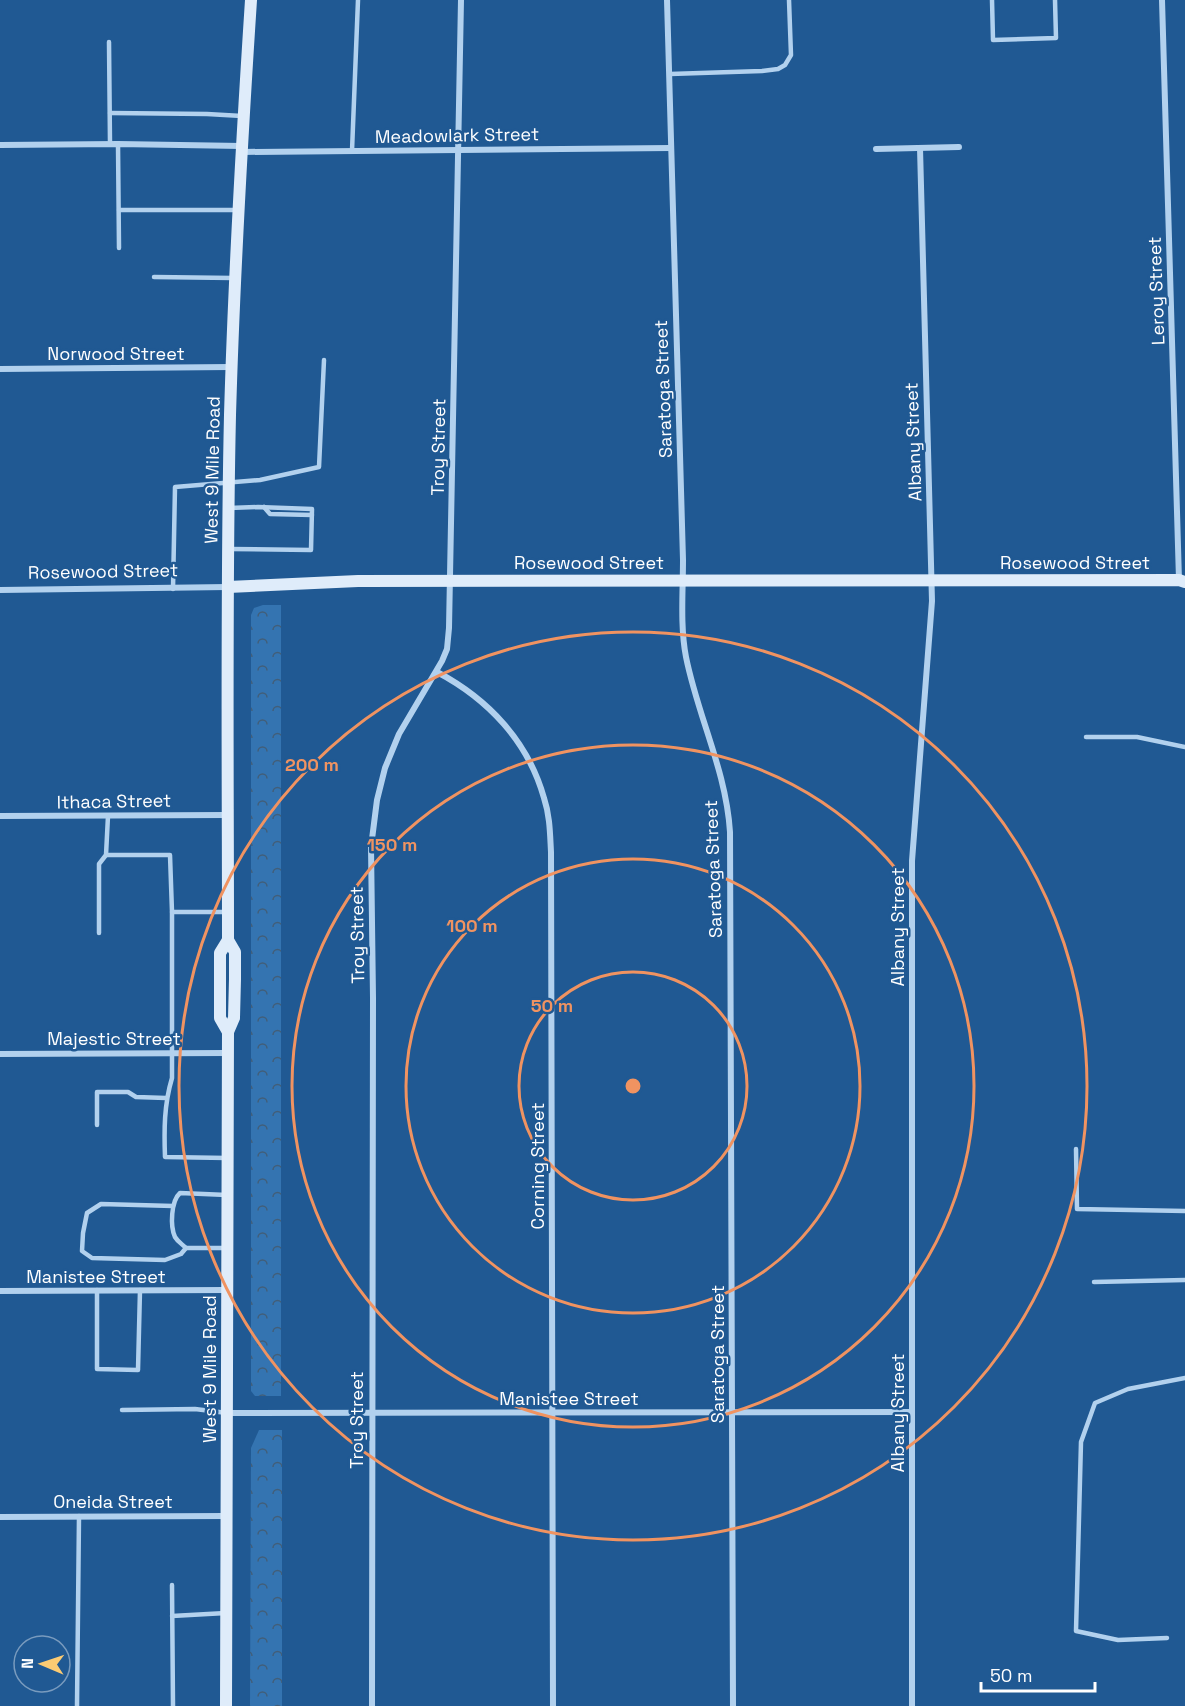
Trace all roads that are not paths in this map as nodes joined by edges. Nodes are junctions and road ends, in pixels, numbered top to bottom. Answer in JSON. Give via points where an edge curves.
{"nodes":[{"id":1,"x":251,"y":0,"type":"edge"},
{"id":2,"x":358,"y":0,"type":"edge"},
{"id":3,"x":461,"y":0,"type":"edge"},
{"id":4,"x":667,"y":0,"type":"edge"},
{"id":5,"x":789,"y":0,"type":"edge"},
{"id":6,"x":992,"y":0,"type":"edge"},
{"id":7,"x":1055,"y":0,"type":"edge"},
{"id":8,"x":1162,"y":0,"type":"edge"},
{"id":9,"x":109,"y":42,"type":"dead end"},
{"id":10,"x":670,"y":74,"type":"junction"},
{"id":11,"x":110,"y":113,"type":"junction"},
{"id":12,"x":244,"y":117,"type":"junction"},
{"id":13,"x":110,"y":144,"type":"junction"},
{"id":14,"x":118,"y":144,"type":"junction"},
{"id":15,"x":0,"y":145,"type":"edge"},
{"id":16,"x":959,"y":147,"type":"dead end"},
{"id":17,"x":672,"y":148,"type":"junction"},
{"id":18,"x":920,"y":148,"type":"junction"},
{"id":19,"x":242,"y":149,"type":"junction"},
{"id":20,"x":876,"y":149,"type":"dead end"},
{"id":21,"x":458,"y":150,"type":"junction"},
{"id":22,"x":352,"y":151,"type":"junction"},
{"id":23,"x":119,"y":210,"type":"junction"},
{"id":24,"x":239,"y":210,"type":"junction"},
{"id":25,"x":119,"y":248,"type":"dead end"},
{"id":26,"x":154,"y":277,"type":"dead end"},
{"id":27,"x":236,"y":278,"type":"junction"},
{"id":28,"x":324,"y":360,"type":"dead end"},
{"id":29,"x":232,"y":367,"type":"junction"},
{"id":30,"x":0,"y":369,"type":"edge"},
{"id":31,"x":230,"y":483,"type":"junction"},
{"id":32,"x":229,"y":508,"type":"junction"},
{"id":33,"x":229,"y":549,"type":"junction"},
{"id":34,"x":683,"y":580,"type":"junction"},
{"id":35,"x":932,"y":580,"type":"junction"},
{"id":36,"x":450,"y":581,"type":"junction"},
{"id":37,"x":1182,"y":581,"type":"edge"},
{"id":38,"x":228,"y":587,"type":"junction"},
{"id":39,"x":173,"y":589,"type":"junction"},
{"id":40,"x":0,"y":590,"type":"edge"},
{"id":41,"x":437,"y":672,"type":"junction"},
{"id":42,"x":1086,"y":737,"type":"dead end"},
{"id":43,"x":1185,"y":747,"type":"edge"},
{"id":44,"x":228,"y":815,"type":"junction"},
{"id":45,"x":0,"y":816,"type":"edge"},
{"id":46,"x":108,"y":816,"type":"junction"},
{"id":47,"x":106,"y":855,"type":"junction"},
{"id":48,"x":172,"y":912,"type":"junction"},
{"id":49,"x":228,"y":912,"type":"junction"},
{"id":50,"x":99,"y":933,"type":"dead end"},
{"id":51,"x":172,"y":1052,"type":"junction"},
{"id":52,"x":228,"y":1053,"type":"junction"},
{"id":53,"x":0,"y":1054,"type":"edge"},
{"id":54,"x":166,"y":1098,"type":"junction"},
{"id":55,"x":97,"y":1125,"type":"dead end"},
{"id":56,"x":1076,"y":1149,"type":"dead end"},
{"id":57,"x":227,"y":1158,"type":"junction"},
{"id":58,"x":227,"y":1195,"type":"junction"},
{"id":59,"x":173,"y":1206,"type":"junction"},
{"id":60,"x":1185,"y":1211,"type":"edge"},
{"id":61,"x":186,"y":1248,"type":"junction"},
{"id":62,"x":227,"y":1248,"type":"junction"},
{"id":63,"x":1185,"y":1280,"type":"edge"},
{"id":64,"x":1094,"y":1281,"type":"dead end"},
{"id":65,"x":98,"y":1290,"type":"junction"},
{"id":66,"x":140,"y":1290,"type":"junction"},
{"id":67,"x":227,"y":1290,"type":"junction"},
{"id":68,"x":0,"y":1291,"type":"edge"},
{"id":69,"x":1185,"y":1378,"type":"edge"},
{"id":70,"x":122,"y":1410,"type":"dead end"},
{"id":71,"x":912,"y":1412,"type":"junction"},
{"id":72,"x":227,"y":1413,"type":"junction"},
{"id":73,"x":371,"y":1413,"type":"junction"},
{"id":74,"x":552,"y":1413,"type":"junction"},
{"id":75,"x":732,"y":1413,"type":"junction"},
{"id":76,"x":79,"y":1516,"type":"junction"},
{"id":77,"x":226,"y":1516,"type":"junction"},
{"id":78,"x":0,"y":1517,"type":"edge"},
{"id":79,"x":172,"y":1585,"type":"dead end"},
{"id":80,"x":227,"y":1613,"type":"junction"},
{"id":81,"x":172,"y":1616,"type":"junction"},
{"id":82,"x":1167,"y":1638,"type":"dead end"},
{"id":83,"x":77,"y":1706,"type":"edge"},
{"id":84,"x":173,"y":1706,"type":"edge"},
{"id":85,"x":226,"y":1706,"type":"edge"},
{"id":86,"x":372,"y":1706,"type":"edge"},
{"id":87,"x":553,"y":1706,"type":"edge"},
{"id":88,"x":733,"y":1706,"type":"edge"},
{"id":89,"x":912,"y":1706,"type":"edge"}],
"edges":[{"from":1,"to":12,"type":"main road","name":"West 9 Mile Road"},
{"from":2,"to":22,"type":"lane"},
{"from":3,"to":21,"type":"street","name":"Troy Street"},
{"from":4,"to":10,"type":"street","name":"Saratoga Street"},
{"from":5,"to":10,"type":"lane","via":[[791,55],[778,69]]},
{"from":6,"to":7,"type":"lane","via":[[993,40],[1056,38]]},
{"from":8,"to":37,"type":"street","name":"Leroy Street"},
{"from":9,"to":11,"type":"lane"},
{"from":10,"to":17,"type":"street","name":"Saratoga Street"},
{"from":11,"to":12,"type":"lane"},
{"from":11,"to":13,"type":"lane"},
{"from":12,"to":19,"type":"main road","name":"West 9 Mile Road"},
{"from":13,"to":14,"type":"street","name":"Meadowlark Street"},
{"from":13,"to":15,"type":"street","name":"Meadowlark Street"},
{"from":14,"to":19,"type":"street","name":"Meadowlark Street"},
{"from":14,"to":23,"type":"lane"},
{"from":16,"to":18,"type":"street"},
{"from":17,"to":21,"type":"street","name":"Meadowlark Street"},
{"from":17,"to":34,"type":"street","name":"Saratoga Street"},
{"from":18,"to":20,"type":"street"},
{"from":18,"to":35,"type":"street","name":"Albany Street"},
{"from":19,"to":22,"type":"street","name":"Meadowlark Street"},
{"from":19,"to":24,"type":"main road","name":"West 9 Mile Road"},
{"from":21,"to":22,"type":"street","name":"Meadowlark Street"},
{"from":21,"to":36,"type":"street","name":"Troy Street"},
{"from":23,"to":24,"type":"lane"},
{"from":23,"to":25,"type":"lane"},
{"from":24,"to":27,"type":"main road","name":"West 9 Mile Road"},
{"from":26,"to":27,"type":"lane"},
{"from":27,"to":29,"type":"main road","name":"West 9 Mile Road"},
{"from":28,"to":31,"type":"lane","via":[[319,467]]},
{"from":29,"to":30,"type":"street","name":"Norwood Street"},
{"from":29,"to":31,"type":"main road","name":"West 9 Mile Road"},
{"from":31,"to":32,"type":"main road","name":"West 9 Mile Road"},
{"from":31,"to":39,"type":"lane","via":[[176,487]]},
{"from":32,"to":33,"type":"main road","name":"West 9 Mile Road"},
{"from":32,"to":33,"type":"lane","via":[[312,509],[311,550]]},
{"from":33,"to":38,"type":"main road","name":"West 9 Mile Road"},
{"from":34,"to":35,"type":"main road","name":"Rosewood Street"},
{"from":34,"to":36,"type":"main road","name":"Rosewood Street"},
{"from":34,"to":75,"type":"street","name":"Saratoga Street","via":[[686,656],[729,808]]},
{"from":35,"to":37,"type":"main road","name":"Rosewood Street"},
{"from":35,"to":71,"type":"street","name":"Albany Street","via":[[912,861]]},
{"from":36,"to":38,"type":"main road","name":"Rosewood Street"},
{"from":36,"to":41,"type":"street","name":"Troy Street","via":[[447,649]]},
{"from":38,"to":39,"type":"street","name":"Rosewood Street"},
{"from":38,"to":44,"type":"main road","name":"West 9 Mile Road"},
{"from":39,"to":40,"type":"street","name":"Rosewood Street"},
{"from":41,"to":73,"type":"street","name":"Troy Street","via":[[399,734],[385,768],[372,835]]},
{"from":41,"to":74,"type":"street","name":"Corning Street","via":[[473,694],[508,729],[529,761],[549,817]]},
{"from":42,"to":43,"type":"lane","via":[[1137,737]]},
{"from":44,"to":46,"type":"street","name":"Ithaca Street"},
{"from":44,"to":49,"type":"main road","name":"West 9 Mile Road"},
{"from":45,"to":46,"type":"street","name":"Ithaca Street"},
{"from":46,"to":47,"type":"lane"},
{"from":47,"to":48,"type":"lane","via":[[170,855]]},
{"from":47,"to":50,"type":"lane","via":[[99,864]]},
{"from":48,"to":49,"type":"lane"},
{"from":48,"to":51,"type":"lane"},
{"from":49,"to":52,"type":"main road","name":"West 9 Mile Road","via":[[228,940],[220,953],[220,1018],[228,1032]]},
{"from":51,"to":52,"type":"street","name":"Majestic Street"},
{"from":51,"to":53,"type":"street","name":"Majestic Street"},
{"from":51,"to":54,"type":"lane"},
{"from":52,"to":57,"type":"main road","name":"West 9 Mile Road"},
{"from":54,"to":55,"type":"lane","via":[[97,1092]]},
{"from":54,"to":57,"type":"lane","via":[[165,1157]]},
{"from":56,"to":60,"type":"lane","via":[[1077,1209]]},
{"from":57,"to":58,"type":"main road","name":"West 9 Mile Road"},
{"from":58,"to":59,"type":"lane","via":[[180,1193]]},
{"from":58,"to":62,"type":"main road","name":"West 9 Mile Road"},
{"from":59,"to":61,"type":"lane","via":[[174,1233]]},
{"from":59,"to":61,"type":"lane","via":[[101,1204],[87,1213],[82,1251],[92,1258],[165,1260]]},
{"from":61,"to":62,"type":"lane"},
{"from":62,"to":67,"type":"main road","name":"West 9 Mile Road"},
{"from":63,"to":64,"type":"lane"},
{"from":65,"to":66,"type":"street","name":"Manistee Street"},
{"from":65,"to":66,"type":"lane","via":[[97,1369],[138,1370]]},
{"from":65,"to":68,"type":"street","name":"Manistee Street"},
{"from":66,"to":67,"type":"street","name":"Manistee Street"},
{"from":67,"to":72,"type":"main road","name":"West 9 Mile Road"},
{"from":69,"to":82,"type":"lane","via":[[1128,1389],[1095,1403],[1081,1442],[1076,1631],[1118,1640]]},
{"from":70,"to":72,"type":"lane","via":[[195,1409]]},
{"from":71,"to":75,"type":"street","name":"Manistee Street"},
{"from":71,"to":89,"type":"street","name":"Albany Street"},
{"from":72,"to":73,"type":"street","name":"Manistee Street"},
{"from":72,"to":77,"type":"main road","name":"West 9 Mile Road"},
{"from":73,"to":74,"type":"street","name":"Manistee Street"},
{"from":73,"to":86,"type":"street","name":"Troy Street"},
{"from":74,"to":75,"type":"street","name":"Manistee Street"},
{"from":74,"to":87,"type":"street","name":"Corning Street"},
{"from":75,"to":88,"type":"street","name":"Saratoga Street"},
{"from":76,"to":77,"type":"street","name":"Oneida Street"},
{"from":76,"to":78,"type":"street","name":"Oneida Street"},
{"from":76,"to":83,"type":"lane"},
{"from":77,"to":80,"type":"main road","name":"West 9 Mile Road"},
{"from":79,"to":81,"type":"lane"},
{"from":80,"to":81,"type":"lane"},
{"from":80,"to":85,"type":"main road","name":"West 9 Mile Road"},
{"from":81,"to":84,"type":"lane"}]}
